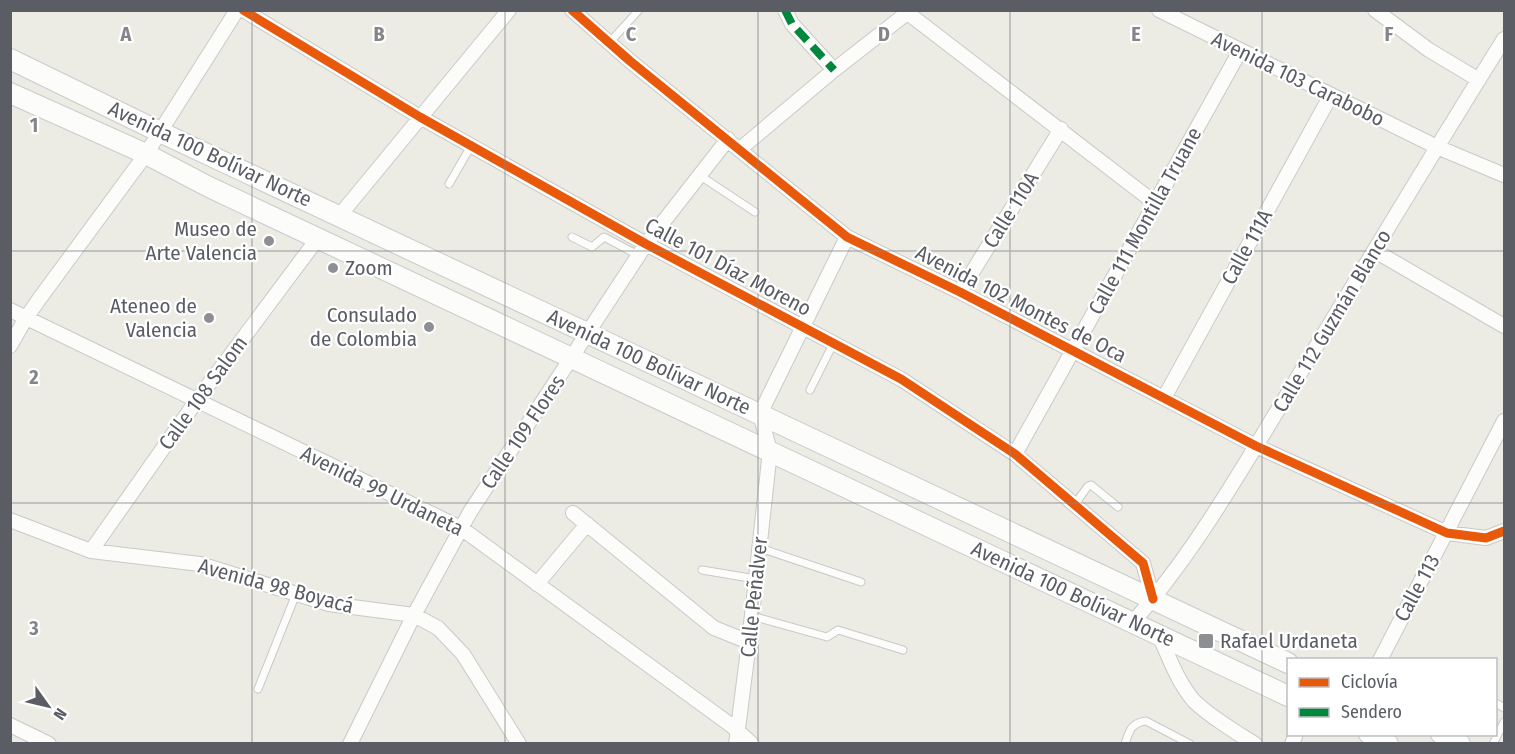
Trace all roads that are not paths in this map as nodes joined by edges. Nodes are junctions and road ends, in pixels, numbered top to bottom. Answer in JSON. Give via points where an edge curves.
{"nodes":[{"id":1,"x":237,"y":10,"type":"edge"},
{"id":2,"x":243,"y":10,"type":"edge"},
{"id":3,"x":509,"y":10,"type":"edge"},
{"id":4,"x":572,"y":10,"type":"edge"},
{"id":5,"x":639,"y":10,"type":"edge"},
{"id":6,"x":785,"y":10,"type":"edge"},
{"id":7,"x":1159,"y":10,"type":"edge"},
{"id":8,"x":1375,"y":10,"type":"edge"},
{"id":9,"x":910,"y":12,"type":"edge"},
{"id":10,"x":1390,"y":15,"type":"edge"},
{"id":11,"x":1504,"y":39,"type":"edge"},
{"id":12,"x":609,"y":43,"type":"junction"},
{"id":13,"x":1240,"y":51,"type":"junction"},
{"id":14,"x":10,"y":59,"type":"edge"},
{"id":15,"x":834,"y":70,"type":"junction"},
{"id":16,"x":1479,"y":80,"type":"junction"},
{"id":17,"x":10,"y":93,"type":"edge"},
{"id":18,"x":1331,"y":95,"type":"junction"},
{"id":19,"x":420,"y":117,"type":"junction"},
{"id":20,"x":1061,"y":129,"type":"junction"},
{"id":21,"x":160,"y":132,"type":"junction"},
{"id":22,"x":728,"y":139,"type":"junction"},
{"id":23,"x":471,"y":146,"type":"junction"},
{"id":24,"x":1437,"y":147,"type":"junction"},
{"id":25,"x":740,"y":149,"type":"junction"},
{"id":26,"x":146,"y":154,"type":"junction"},
{"id":27,"x":699,"y":175,"type":"junction"},
{"id":28,"x":1504,"y":175,"type":"edge"},
{"id":29,"x":449,"y":183,"type":"dead end"},
{"id":30,"x":1155,"y":203,"type":"junction"},
{"id":31,"x":755,"y":212,"type":"dead end"},
{"id":32,"x":340,"y":215,"type":"junction"},
{"id":33,"x":572,"y":237,"type":"dead end"},
{"id":34,"x":847,"y":237,"type":"junction"},
{"id":35,"x":318,"y":238,"type":"junction"},
{"id":36,"x":642,"y":249,"type":"junction"},
{"id":37,"x":1375,"y":251,"type":"junction"},
{"id":38,"x":960,"y":292,"type":"junction"},
{"id":39,"x":10,"y":310,"type":"edge"},
{"id":40,"x":26,"y":318,"type":"junction"},
{"id":41,"x":1504,"y":326,"type":"edge"},
{"id":42,"x":802,"y":328,"type":"junction"},
{"id":43,"x":589,"y":333,"type":"junction"},
{"id":44,"x":832,"y":344,"type":"junction"},
{"id":45,"x":10,"y":346,"type":"edge"},
{"id":46,"x":1073,"y":351,"type":"junction"},
{"id":47,"x":572,"y":358,"type":"junction"},
{"id":48,"x":810,"y":390,"type":"dead end"},
{"id":49,"x":1164,"y":398,"type":"junction"},
{"id":50,"x":197,"y":400,"type":"junction"},
{"id":51,"x":760,"y":414,"type":"junction"},
{"id":52,"x":1504,"y":421,"type":"edge"},
{"id":53,"x":1256,"y":446,"type":"junction"},
{"id":54,"x":770,"y":451,"type":"junction"},
{"id":55,"x":1015,"y":454,"type":"junction"},
{"id":56,"x":1074,"y":504,"type":"junction"},
{"id":57,"x":1118,"y":507,"type":"dead end"},
{"id":58,"x":573,"y":513,"type":"dead end"},
{"id":59,"x":10,"y":520,"type":"edge"},
{"id":60,"x":587,"y":524,"type":"junction"},
{"id":61,"x":461,"y":528,"type":"junction"},
{"id":62,"x":1504,"y":531,"type":"edge"},
{"id":63,"x":1447,"y":533,"type":"junction"},
{"id":64,"x":760,"y":548,"type":"junction"},
{"id":65,"x":91,"y":551,"type":"junction"},
{"id":66,"x":702,"y":570,"type":"dead end"},
{"id":67,"x":756,"y":579,"type":"junction"},
{"id":68,"x":861,"y":582,"type":"dead end"},
{"id":69,"x":537,"y":584,"type":"junction"},
{"id":70,"x":296,"y":594,"type":"junction"},
{"id":71,"x":1153,"y":599,"type":"junction"},
{"id":72,"x":414,"y":615,"type":"junction"},
{"id":73,"x":752,"y":616,"type":"junction"},
{"id":74,"x":1132,"y":623,"type":"junction"},
{"id":75,"x":1159,"y":635,"type":"junction"},
{"id":76,"x":749,"y":642,"type":"junction"},
{"id":77,"x":903,"y":650,"type":"dead end"},
{"id":78,"x":1381,"y":658,"type":"edge"},
{"id":79,"x":1287,"y":663,"type":"edge"},
{"id":80,"x":258,"y":689,"type":"dead end"},
{"id":81,"x":1287,"y":696,"type":"edge"},
{"id":82,"x":1504,"y":722,"type":"edge"},
{"id":83,"x":10,"y":725,"type":"edge"},
{"id":84,"x":1371,"y":736,"type":"edge"},
{"id":85,"x":1443,"y":736,"type":"edge"},
{"id":86,"x":737,"y":738,"type":"edge"},
{"id":87,"x":1235,"y":738,"type":"edge"},
{"id":88,"x":49,"y":744,"type":"edge"},
{"id":89,"x":350,"y":744,"type":"edge"},
{"id":90,"x":519,"y":744,"type":"edge"},
{"id":91,"x":752,"y":744,"type":"edge"},
{"id":92,"x":1125,"y":744,"type":"edge"},
{"id":93,"x":1190,"y":744,"type":"edge"},
{"id":94,"x":1255,"y":744,"type":"edge"},
{"id":95,"x":1388,"y":744,"type":"edge"},
{"id":96,"x":1460,"y":744,"type":"edge"},
{"id":97,"x":1493,"y":744,"type":"edge"}],
"edges":[{"from":1,"to":21,"type":"street"},
{"from":2,"to":19,"type":"street","name":"Calle 101 Díaz Moreno"},
{"from":3,"to":19,"type":"street"},
{"from":4,"to":12,"type":"street","name":"Avenida 102 Montes de Oca"},
{"from":5,"to":12,"type":"lane"},
{"from":6,"to":15,"type":"street","via":[[792,24]]},
{"from":7,"to":13,"type":"street","name":"Avenida 103 Carabobo"},
{"from":8,"to":10,"type":"street"},
{"from":9,"to":15,"type":"street"},
{"from":9,"to":20,"type":"street"},
{"from":10,"to":16,"type":"street","via":[[1429,50]]},
{"from":11,"to":16,"type":"street","name":"Calle 112 Guzmán Blanco"},
{"from":12,"to":22,"type":"street","name":"Avenida 102 Montes de Oca"},
{"from":13,"to":18,"type":"street","name":"Avenida 103 Carabobo"},
{"from":13,"to":30,"type":"street","name":"Calle 111 Montilla Truane"},
{"from":14,"to":21,"type":"main road","name":"Avenida 100 Bolívar Norte"},
{"from":15,"to":25,"type":"street"},
{"from":16,"to":24,"type":"street","name":"Calle 112 Guzmán Blanco"},
{"from":17,"to":26,"type":"main road","name":"Avenida 100 Bolívar Norte"},
{"from":18,"to":24,"type":"street","name":"Avenida 103 Carabobo"},
{"from":18,"to":49,"type":"street","name":"Calle 111A"},
{"from":19,"to":23,"type":"street","name":"Calle 101 Díaz Moreno"},
{"from":19,"to":32,"type":"street"},
{"from":20,"to":30,"type":"street"},
{"from":20,"to":38,"type":"street","name":"Calle 110A"},
{"from":21,"to":26,"type":"street"},
{"from":21,"to":32,"type":"main road","name":"Avenida 100 Bolívar Norte"},
{"from":22,"to":25,"type":"street","name":"Avenida 102 Montes de Oca"},
{"from":22,"to":27,"type":"street","name":"Calle 109 Flores"},
{"from":23,"to":29,"type":"lane"},
{"from":23,"to":36,"type":"street","name":"Calle 101 Díaz Moreno"},
{"from":24,"to":28,"type":"street","name":"Avenida 103 Carabobo"},
{"from":24,"to":37,"type":"street","name":"Calle 112 Guzmán Blanco"},
{"from":25,"to":34,"type":"street","name":"Avenida 102 Montes de Oca"},
{"from":26,"to":35,"type":"main road","name":"Avenida 100 Bolívar Norte"},
{"from":26,"to":40,"type":"street"},
{"from":27,"to":31,"type":"lane"},
{"from":27,"to":36,"type":"street","name":"Calle 109 Flores"},
{"from":30,"to":46,"type":"street","name":"Calle 111 Montilla Truane"},
{"from":32,"to":43,"type":"main road","name":"Avenida 100 Bolívar Norte"},
{"from":33,"to":36,"type":"lane","via":[[592,247],[604,237]]},
{"from":34,"to":38,"type":"street","name":"Avenida 102 Montes de Oca"},
{"from":34,"to":42,"type":"street"},
{"from":35,"to":47,"type":"main road","name":"Avenida 100 Bolívar Norte"},
{"from":35,"to":50,"type":"street","name":"Calle 108 Salom"},
{"from":36,"to":42,"type":"street","name":"Calle 101 Díaz Moreno"},
{"from":36,"to":43,"type":"street","name":"Calle 109 Flores"},
{"from":37,"to":41,"type":"street"},
{"from":37,"to":53,"type":"street","name":"Calle 112 Guzmán Blanco"},
{"from":38,"to":46,"type":"street","name":"Avenida 102 Montes de Oca"},
{"from":39,"to":40,"type":"street","name":"Avenida 99 Urdaneta"},
{"from":40,"to":45,"type":"street"},
{"from":40,"to":50,"type":"street","name":"Avenida 99 Urdaneta"},
{"from":42,"to":44,"type":"street","name":"Calle 101 Díaz Moreno"},
{"from":42,"to":51,"type":"street"},
{"from":43,"to":47,"type":"street","name":"Calle 109 Flores"},
{"from":43,"to":51,"type":"main road","name":"Avenida 100 Bolívar Norte"},
{"from":44,"to":48,"type":"lane"},
{"from":44,"to":55,"type":"street","name":"Calle 101 Díaz Moreno","via":[[901,379]]},
{"from":46,"to":49,"type":"street","name":"Avenida 102 Montes de Oca"},
{"from":46,"to":55,"type":"street","name":"Calle 111 Montilla Truane"},
{"from":47,"to":54,"type":"main road","name":"Avenida 100 Bolívar Norte"},
{"from":47,"to":61,"type":"street","name":"Calle 109 Flores"},
{"from":49,"to":53,"type":"street","name":"Avenida 102 Montes de Oca"},
{"from":50,"to":61,"type":"street","name":"Avenida 99 Urdaneta"},
{"from":50,"to":65,"type":"street","name":"Calle 108 Salom"},
{"from":51,"to":54,"type":"street"},
{"from":51,"to":71,"type":"main road","name":"Avenida 100 Bolívar Norte"},
{"from":52,"to":63,"type":"street","name":"Calle 113"},
{"from":53,"to":63,"type":"street","name":"Avenida 102 Montes de Oca"},
{"from":53,"to":71,"type":"street","name":"Calle 112 Guzmán Blanco"},
{"from":54,"to":64,"type":"street","name":"Calle Peñalver"},
{"from":54,"to":74,"type":"main road","name":"Avenida 100 Bolívar Norte"},
{"from":55,"to":56,"type":"street","name":"Calle 101 Díaz Moreno"},
{"from":56,"to":57,"type":"lane","via":[[1091,486]]},
{"from":56,"to":71,"type":"street","name":"Calle 101 Díaz Moreno","via":[[1143,563]]},
{"from":58,"to":60,"type":"street"},
{"from":59,"to":65,"type":"street","name":"Avenida 98 Boyacá"},
{"from":60,"to":69,"type":"street"},
{"from":60,"to":76,"type":"street","via":[[714,628]]},
{"from":61,"to":69,"type":"street","name":"Avenida 99 Urdaneta"},
{"from":61,"to":72,"type":"street","name":"Calle 109 Flores"},
{"from":62,"to":63,"type":"street","name":"Avenida 102 Montes de Oca","via":[[1486,538]]},
{"from":63,"to":78,"type":"street","name":"Calle 113"},
{"from":64,"to":67,"type":"street","name":"Calle Peñalver"},
{"from":64,"to":68,"type":"lane"},
{"from":65,"to":70,"type":"street","name":"Avenida 98 Boyacá","via":[[200,564]]},
{"from":66,"to":67,"type":"lane"},
{"from":67,"to":73,"type":"street","name":"Calle Peñalver"},
{"from":69,"to":86,"type":"street","name":"Avenida 99 Urdaneta","via":[[732,726]]},
{"from":70,"to":72,"type":"street","name":"Avenida 98 Boyacá","via":[[329,604]]},
{"from":70,"to":80,"type":"lane"},
{"from":71,"to":74,"type":"street","name":"Calle 112 Guzmán Blanco"},
{"from":71,"to":79,"type":"main road","name":"Avenida 100 Bolívar Norte"},
{"from":72,"to":89,"type":"street","name":"Calle 109 Flores"},
{"from":72,"to":90,"type":"street","name":"Avenida 98 Boyacá","via":[[438,628],[463,654]]},
{"from":73,"to":76,"type":"street","name":"Calle Peñalver"},
{"from":73,"to":77,"type":"lane","via":[[827,637],[838,630]]},
{"from":74,"to":75,"type":"main road","name":"Avenida 100 Bolívar Norte"},
{"from":75,"to":81,"type":"main road","name":"Avenida 100 Bolívar Norte"},
{"from":75,"to":87,"type":"street","via":[[1194,700]]},
{"from":76,"to":86,"type":"street","name":"Calle Peñalver"},
{"from":82,"to":97,"type":"lane"},
{"from":83,"to":88,"type":"street"},
{"from":84,"to":95,"type":"main road"},
{"from":85,"to":96,"type":"main road"},
{"from":86,"to":91,"type":"street","name":"Avenida 99 Urdaneta"},
{"from":87,"to":94,"type":"street"},
{"from":92,"to":93,"type":"lane","via":[[1131,727],[1146,721]]}]}
